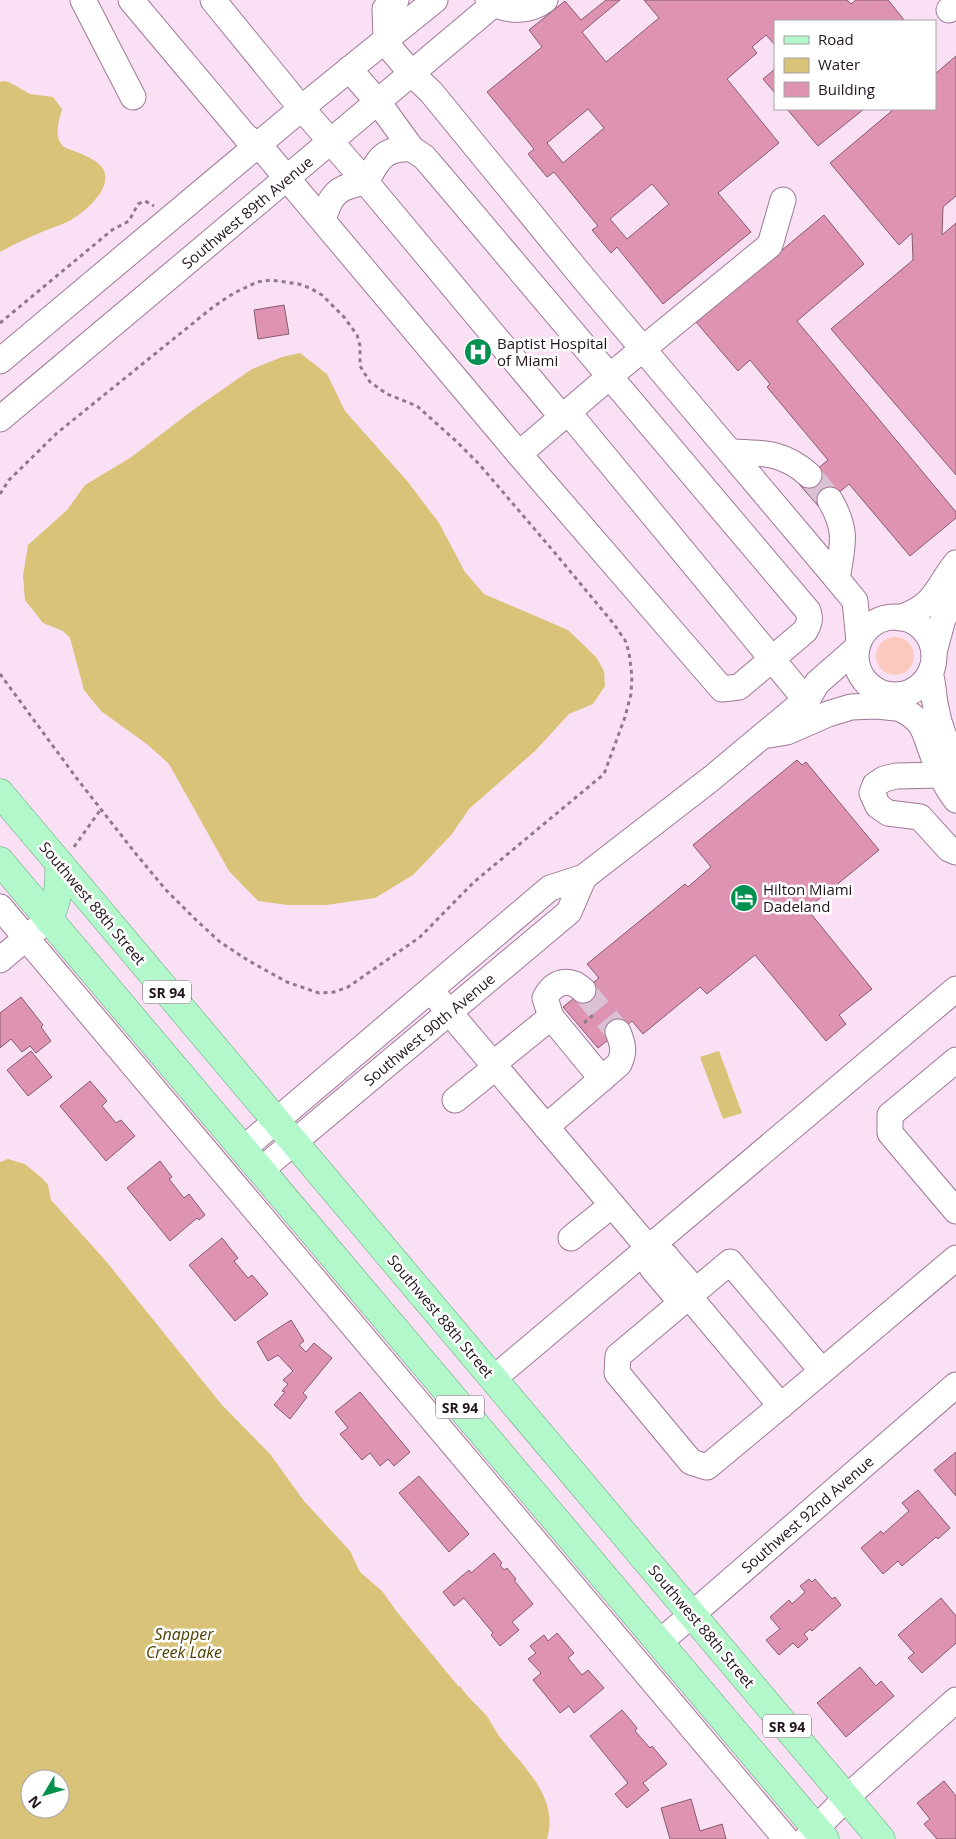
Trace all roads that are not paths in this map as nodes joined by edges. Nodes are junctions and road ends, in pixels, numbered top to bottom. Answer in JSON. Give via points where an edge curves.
{"nodes":[{"id":1,"x":83,"y":0,"type":"edge"},
{"id":2,"x":132,"y":0,"type":"edge"},
{"id":3,"x":213,"y":0,"type":"edge"},
{"id":4,"x":396,"y":0,"type":"edge"},
{"id":5,"x":435,"y":0,"type":"edge"},
{"id":6,"x":544,"y":0,"type":"edge"},
{"id":7,"x":491,"y":2,"type":"edge"},
{"id":8,"x":385,"y":40,"type":"junction"},
{"id":9,"x":349,"y":69,"type":"junction"},
{"id":10,"x":412,"y":74,"type":"junction"},
{"id":11,"x":133,"y":97,"type":"dead end"},
{"id":12,"x":378,"y":102,"type":"junction"},
{"id":13,"x":301,"y":108,"type":"junction"},
{"id":14,"x":330,"y":141,"type":"junction"},
{"id":15,"x":259,"y":145,"type":"junction"},
{"id":16,"x":412,"y":149,"type":"junction"},
{"id":17,"x":287,"y":178,"type":"junction"},
{"id":18,"x":365,"y":181,"type":"junction"},
{"id":19,"x":783,"y":200,"type":"dead end"},
{"id":20,"x":323,"y":220,"type":"junction"},
{"id":21,"x":644,"y":350,"type":"junction"},
{"id":22,"x":0,"y":361,"type":"edge"},
{"id":23,"x":609,"y":377,"type":"junction"},
{"id":24,"x":565,"y":414,"type":"junction"},
{"id":25,"x":0,"y":419,"type":"edge"},
{"id":26,"x":731,"y":452,"type":"junction"},
{"id":27,"x":519,"y":454,"type":"junction"},
{"id":28,"x":809,"y":475,"type":"tunnel mouth"},
{"id":29,"x":830,"y":500,"type":"tunnel mouth"},
{"id":30,"x":956,"y":564,"type":"edge"},
{"id":31,"x":837,"y":578,"type":"junction"},
{"id":32,"x":956,"y":595,"type":"edge"},
{"id":33,"x":855,"y":601,"type":"junction"},
{"id":34,"x":893,"y":618,"type":"junction"},
{"id":35,"x":858,"y":644,"type":"junction"},
{"id":36,"x":773,"y":658,"type":"junction"},
{"id":37,"x":932,"y":663,"type":"junction"},
{"id":38,"x":885,"y":697,"type":"junction"},
{"id":39,"x":807,"y":698,"type":"junction"},
{"id":40,"x":761,"y":736,"type":"junction"},
{"id":41,"x":951,"y":766,"type":"edge"},
{"id":42,"x":0,"y":794,"type":"edge"},
{"id":43,"x":956,"y":800,"type":"edge"},
{"id":44,"x":956,"y":852,"type":"edge"},
{"id":45,"x":65,"y":856,"type":"junction"},
{"id":46,"x":0,"y":862,"type":"edge"},
{"id":47,"x":584,"y":877,"type":"junction"},
{"id":48,"x":0,"y":907,"type":"edge"},
{"id":49,"x":49,"y":920,"type":"junction"},
{"id":50,"x":26,"y":938,"type":"junction"},
{"id":51,"x":0,"y":960,"type":"edge"},
{"id":52,"x":956,"y":989,"type":"edge"},
{"id":53,"x":430,"y":990,"type":"junction"},
{"id":54,"x":584,"y":990,"type":"tunnel mouth"},
{"id":55,"x":449,"y":1012,"type":"junction"},
{"id":56,"x":551,"y":1017,"type":"junction"},
{"id":57,"x":618,"y":1032,"type":"tunnel mouth"},
{"id":58,"x":956,"y":1060,"type":"edge"},
{"id":59,"x":494,"y":1066,"type":"junction"},
{"id":60,"x":602,"y":1079,"type":"junction"},
{"id":61,"x":456,"y":1100,"type":"dead end"},
{"id":62,"x":276,"y":1121,"type":"junction"},
{"id":63,"x":546,"y":1127,"type":"junction"},
{"id":64,"x":295,"y":1143,"type":"junction"},
{"id":65,"x":243,"y":1149,"type":"junction"},
{"id":66,"x":261,"y":1170,"type":"junction"},
{"id":67,"x":612,"y":1205,"type":"junction"},
{"id":68,"x":956,"y":1211,"type":"edge"},
{"id":69,"x":572,"y":1238,"type":"dead end"},
{"id":70,"x":650,"y":1250,"type":"junction"},
{"id":71,"x":956,"y":1258,"type":"edge"},
{"id":72,"x":689,"y":1295,"type":"junction"},
{"id":73,"x":822,"y":1371,"type":"junction"},
{"id":74,"x":494,"y":1379,"type":"junction"},
{"id":75,"x":956,"y":1385,"type":"edge"},
{"id":76,"x":781,"y":1406,"type":"junction"},
{"id":77,"x":692,"y":1614,"type":"junction"},
{"id":78,"x":659,"y":1643,"type":"junction"},
{"id":79,"x":951,"y":1714,"type":"edge"},
{"id":80,"x":847,"y":1797,"type":"junction"},
{"id":81,"x":816,"y":1836,"type":"edge"},
{"id":82,"x":786,"y":1839,"type":"edge"},
{"id":83,"x":881,"y":1839,"type":"edge"}],
"edges":[{"from":1,"to":11,"type":"street"},
{"from":2,"to":15,"type":"street","via":[[246,137]]},
{"from":3,"to":13,"type":"street"},
{"from":4,"to":8,"type":"street","via":[[385,9]]},
{"from":5,"to":8,"type":"street"},
{"from":6,"to":7,"type":"street","via":[[524,9],[508,9]]},
{"from":7,"to":10,"type":"street","name":"Southwest 89th Avenue"},
{"from":8,"to":9,"type":"street"},
{"from":8,"to":10,"type":"street"},
{"from":9,"to":12,"type":"street"},
{"from":9,"to":13,"type":"street"},
{"from":10,"to":12,"type":"street","name":"Southwest 89th Avenue"},
{"from":10,"to":21,"type":"street","via":[[431,92]]},
{"from":12,"to":14,"type":"street","name":"Southwest 89th Avenue"},
{"from":12,"to":16,"type":"street"},
{"from":13,"to":14,"type":"street"},
{"from":13,"to":15,"type":"street"},
{"from":14,"to":17,"type":"street","name":"Southwest 89th Avenue"},
{"from":14,"to":18,"type":"street"},
{"from":15,"to":17,"type":"street"},
{"from":15,"to":22,"type":"street"},
{"from":16,"to":18,"type":"street","via":[[398,148],[386,153]]},
{"from":16,"to":23,"type":"street","via":[[437,172]]},
{"from":17,"to":20,"type":"street"},
{"from":17,"to":25,"type":"street","name":"Southwest 89th Avenue"},
{"from":18,"to":20,"type":"street","via":[[341,188],[329,202]]},
{"from":18,"to":24,"type":"street"},
{"from":19,"to":21,"type":"street","via":[[770,245]]},
{"from":20,"to":27,"type":"street"},
{"from":21,"to":23,"type":"street"},
{"from":21,"to":26,"type":"street"},
{"from":23,"to":24,"type":"street"},
{"from":23,"to":36,"type":"street","via":[[808,611],[809,624],[805,631]]},
{"from":24,"to":27,"type":"street"},
{"from":24,"to":36,"type":"street"},
{"from":26,"to":28,"type":"street","via":[[774,454]]},
{"from":26,"to":31,"type":"street"},
{"from":27,"to":36,"type":"street","via":[[722,689],[739,687]]},
{"from":29,"to":31,"type":"street","via":[[840,519],[844,541]]},
{"from":30,"to":34,"type":"street","via":[[927,605],[916,612]]},
{"from":31,"to":33,"type":"street"},
{"from":32,"to":37,"type":"street","via":[[944,620]]},
{"from":33,"to":34,"type":"street"},
{"from":33,"to":35,"type":"street"},
{"from":34,"to":35,"type":"street","via":[[875,623],[866,630]]},
{"from":34,"to":37,"type":"street","via":[[912,621],[923,629],[930,640]]},
{"from":35,"to":38,"type":"street","via":[[858,667],[862,676]]},
{"from":35,"to":39,"type":"street","name":"Southwest 90th Avenue","via":[[817,683]]},
{"from":36,"to":39,"type":"street"},
{"from":37,"to":38,"type":"street","via":[[918,688]]},
{"from":37,"to":41,"type":"street","via":[[934,701]]},
{"from":38,"to":39,"type":"street","via":[[844,692]]},
{"from":38,"to":40,"type":"street","via":[[877,706],[851,707],[787,732]]},
{"from":38,"to":41,"type":"street","via":[[911,714]]},
{"from":39,"to":40,"type":"street","name":"Southwest 90th Avenue"},
{"from":40,"to":47,"type":"street","name":"Southwest 90th Avenue"},
{"from":41,"to":43,"type":"street"},
{"from":41,"to":44,"type":"street","via":[[884,779],[872,793],[878,806],[888,813],[920,817],[949,849]]},
{"from":42,"to":45,"type":"main road","name":"Southwest 88th Street","number":"SR 94"},
{"from":45,"to":49,"type":"main road","via":[[57,900]]},
{"from":45,"to":62,"type":"main road","name":"Southwest 88th Street","number":"SR 94"},
{"from":46,"to":49,"type":"main road","number":"SR 94"},
{"from":47,"to":53,"type":"street","name":"Southwest 90th Avenue","via":[[550,888]]},
{"from":47,"to":55,"type":"street","name":"Southwest 90th Avenue","via":[[569,912]]},
{"from":48,"to":50,"type":"street"},
{"from":49,"to":50,"type":"street"},
{"from":49,"to":65,"type":"main road","number":"SR 94"},
{"from":50,"to":51,"type":"street"},
{"from":50,"to":82,"type":"street"},
{"from":52,"to":70,"type":"street"},
{"from":53,"to":55,"type":"street"},
{"from":53,"to":62,"type":"street","name":"Southwest 90th Avenue"},
{"from":54,"to":56,"type":"street","via":[[569,982],[554,987],[545,998]]},
{"from":55,"to":59,"type":"street"},
{"from":55,"to":64,"type":"street","name":"Southwest 90th Avenue"},
{"from":56,"to":59,"type":"street"},
{"from":56,"to":60,"type":"street"},
{"from":57,"to":60,"type":"street","via":[[623,1056]]},
{"from":58,"to":68,"type":"street","via":[[890,1115],[890,1133]]},
{"from":59,"to":61,"type":"street"},
{"from":59,"to":63,"type":"street"},
{"from":60,"to":63,"type":"street"},
{"from":62,"to":64,"type":"main road","name":"Southwest 88th Street","number":"SR 94"},
{"from":62,"to":65,"type":"street","name":"Southwest 90th Avenue"},
{"from":63,"to":67,"type":"street"},
{"from":64,"to":66,"type":"street","name":"Southwest 90th Avenue"},
{"from":64,"to":74,"type":"main road","name":"Southwest 88th Street","number":"SR 94"},
{"from":65,"to":66,"type":"main road","number":"SR 94"},
{"from":66,"to":78,"type":"main road","number":"SR 94"},
{"from":67,"to":69,"type":"street"},
{"from":67,"to":70,"type":"street"},
{"from":70,"to":72,"type":"street","via":[[666,1256],[679,1271],[689,1283]]},
{"from":70,"to":74,"type":"street"},
{"from":71,"to":73,"type":"street"},
{"from":72,"to":73,"type":"street","via":[[730,1262]]},
{"from":72,"to":76,"type":"street"},
{"from":72,"to":76,"type":"street","via":[[618,1356],[617,1373],[690,1462],[707,1467]]},
{"from":73,"to":76,"type":"street"},
{"from":74,"to":77,"type":"main road","name":"Southwest 88th Street","number":"SR 94"},
{"from":75,"to":77,"type":"street","name":"Southwest 92nd Avenue"},
{"from":77,"to":78,"type":"street","name":"Southwest 92nd Avenue"},
{"from":77,"to":80,"type":"main road","name":"Southwest 88th Street","number":"SR 94"},
{"from":78,"to":81,"type":"main road","number":"SR 94"},
{"from":79,"to":80,"type":"street"},
{"from":80,"to":81,"type":"street"},
{"from":80,"to":83,"type":"main road","name":"Southwest 88th Street","number":"SR 94"}]}
